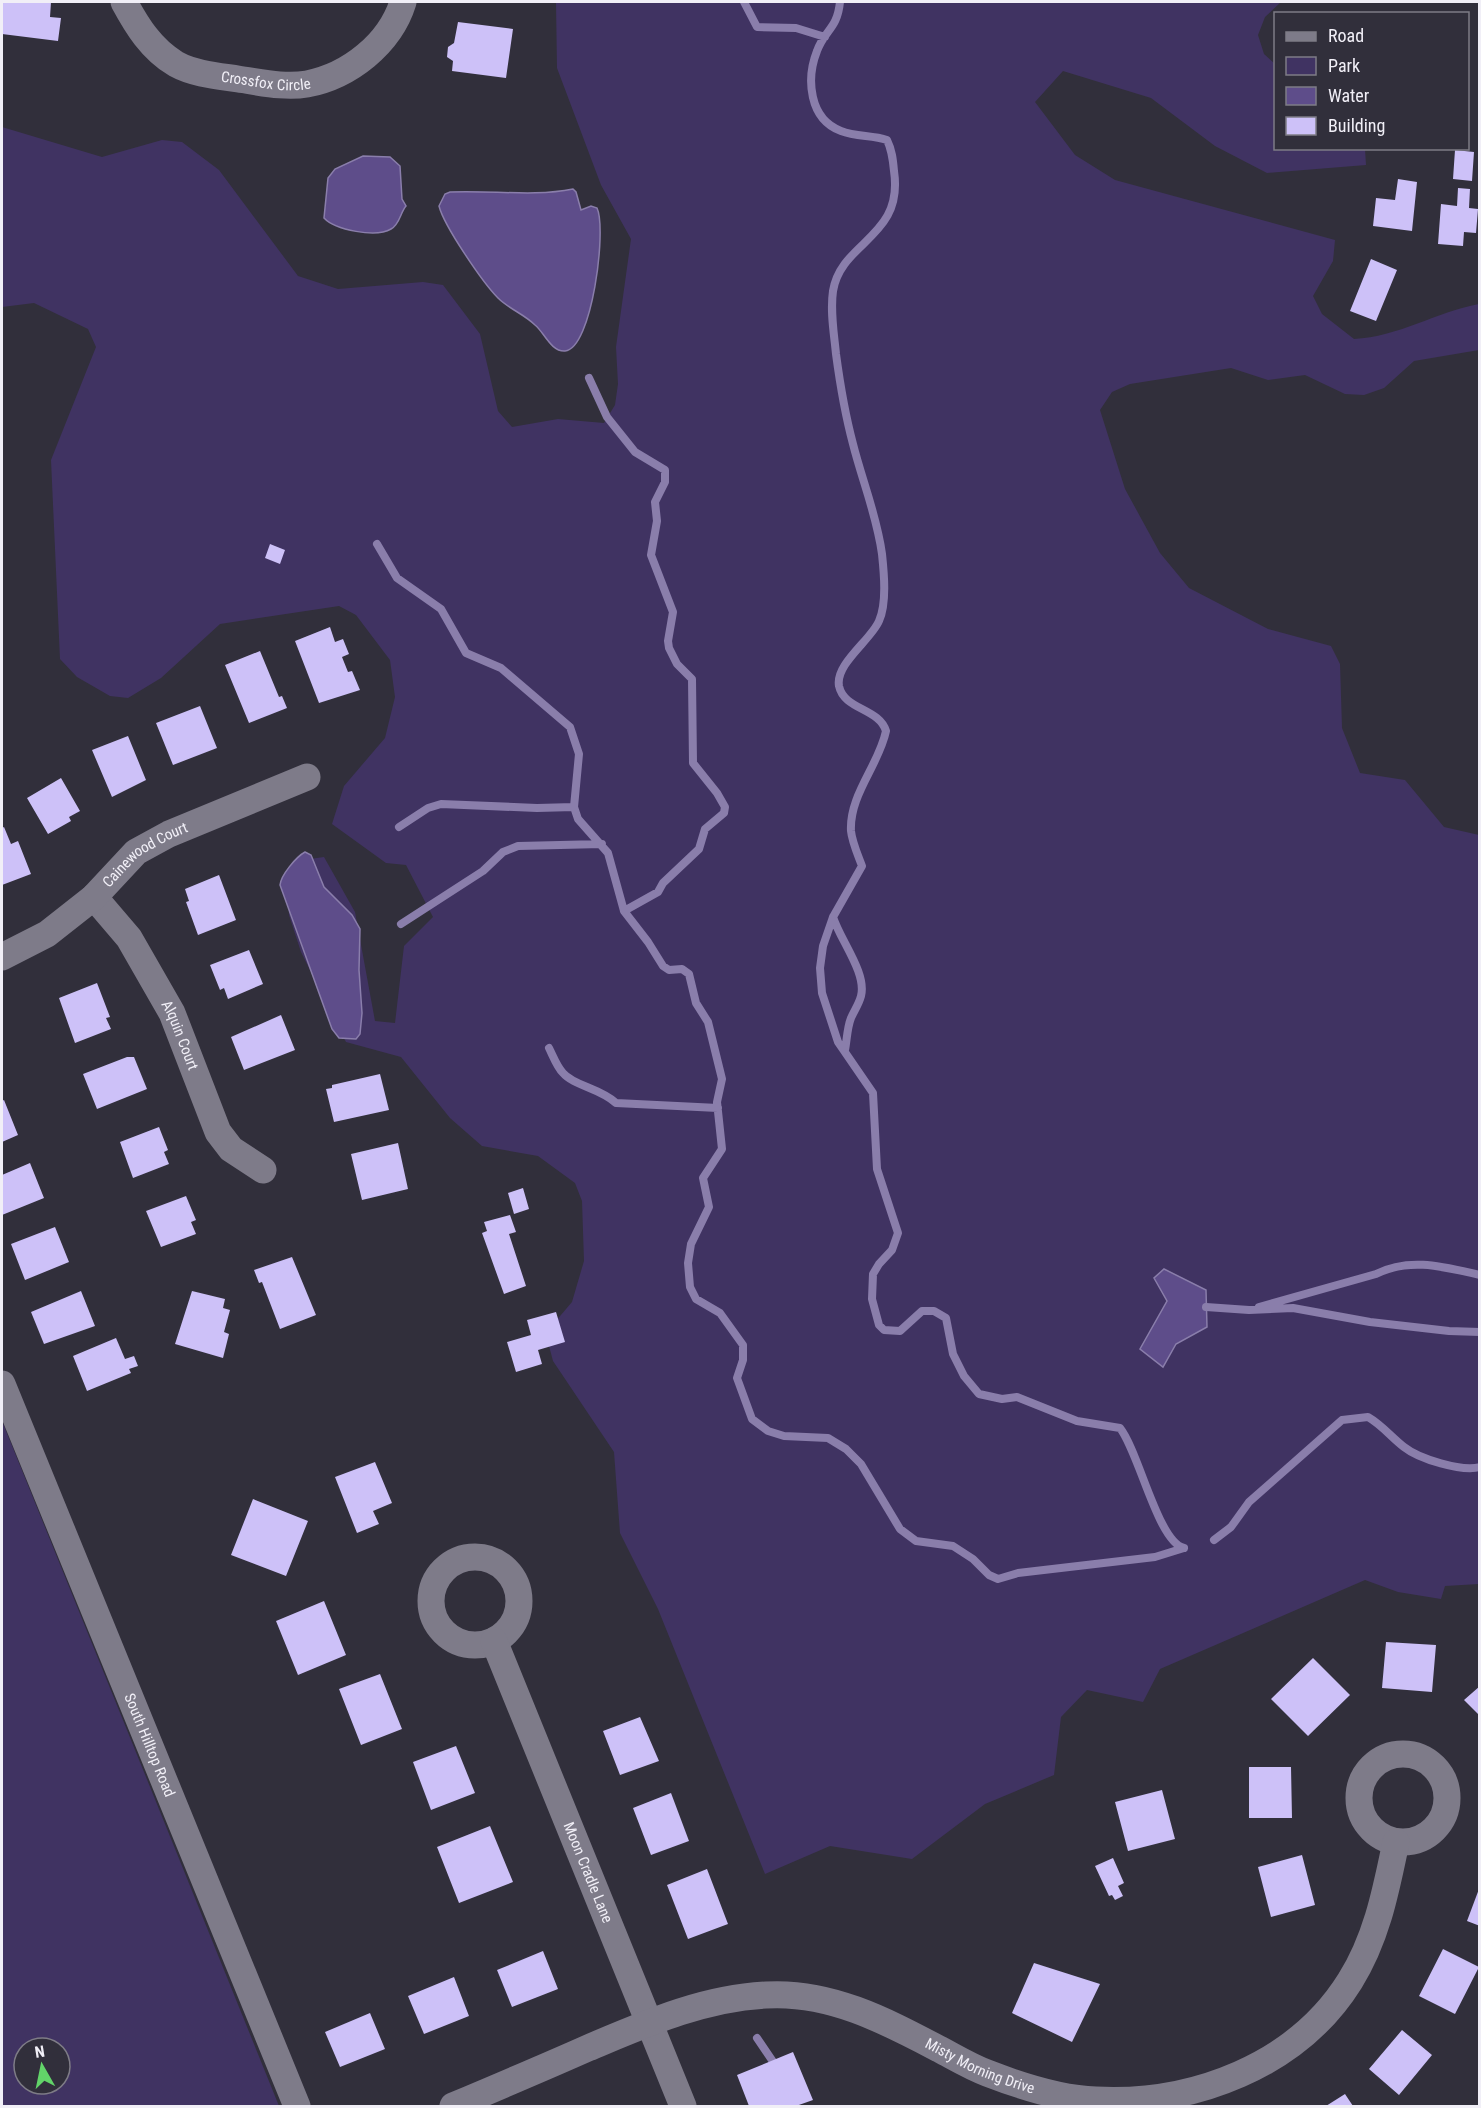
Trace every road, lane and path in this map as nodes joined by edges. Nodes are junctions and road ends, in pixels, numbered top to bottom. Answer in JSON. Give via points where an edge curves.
{"nodes":[{"id":1,"x":124,"y":2,"type":"edge"},
{"id":2,"x":403,"y":2,"type":"edge"},
{"id":3,"x":307,"y":777,"type":"dead end"},
{"id":4,"x":94,"y":897,"type":"junction"},
{"id":5,"x":2,"y":957,"type":"edge"},
{"id":6,"x":263,"y":1170,"type":"dead end"},
{"id":7,"x":2,"y":1384,"type":"edge"},
{"id":8,"x":494,"y":1641,"type":"dead end"},
{"id":9,"x":1396,"y":1842,"type":"dead end"},
{"id":10,"x":649,"y":2022,"type":"junction"},
{"id":11,"x":297,"y":2106,"type":"edge"},
{"id":12,"x":453,"y":2106,"type":"edge"},
{"id":13,"x":683,"y":2106,"type":"edge"}],
"edges":[{"from":1,"to":2,"type":"street","name":"Crossfox Circle","via":[[157,50],[178,65],[211,75],[279,85],[306,84],[334,76],[362,60],[385,36]]},
{"from":3,"to":4,"type":"street","name":"Cainewood Court","via":[[169,834],[136,852]]},
{"from":4,"to":5,"type":"street","name":"Cainewood Court","via":[[47,934]]},
{"from":4,"to":6,"type":"street","name":"Alquin Court","via":[[129,938],[172,1013],[218,1132],[231,1149]]},
{"from":7,"to":11,"type":"street","name":"South Hilltop Road"},
{"from":8,"to":10,"type":"street","name":"Moon Cradle Lane"},
{"from":9,"to":10,"type":"street","name":"Misty Morning Drive","via":[[1380,1918],[1350,1981],[1315,2025],[1270,2060],[1221,2084],[1166,2097],[1095,2100],[1035,2088],[984,2072],[861,2010],[811,1998],[767,1994],[712,2002]]},
{"from":10,"to":12,"type":"street","name":"Misty Morning Drive"},
{"from":10,"to":13,"type":"street","name":"Moon Cradle Lane"}]}
